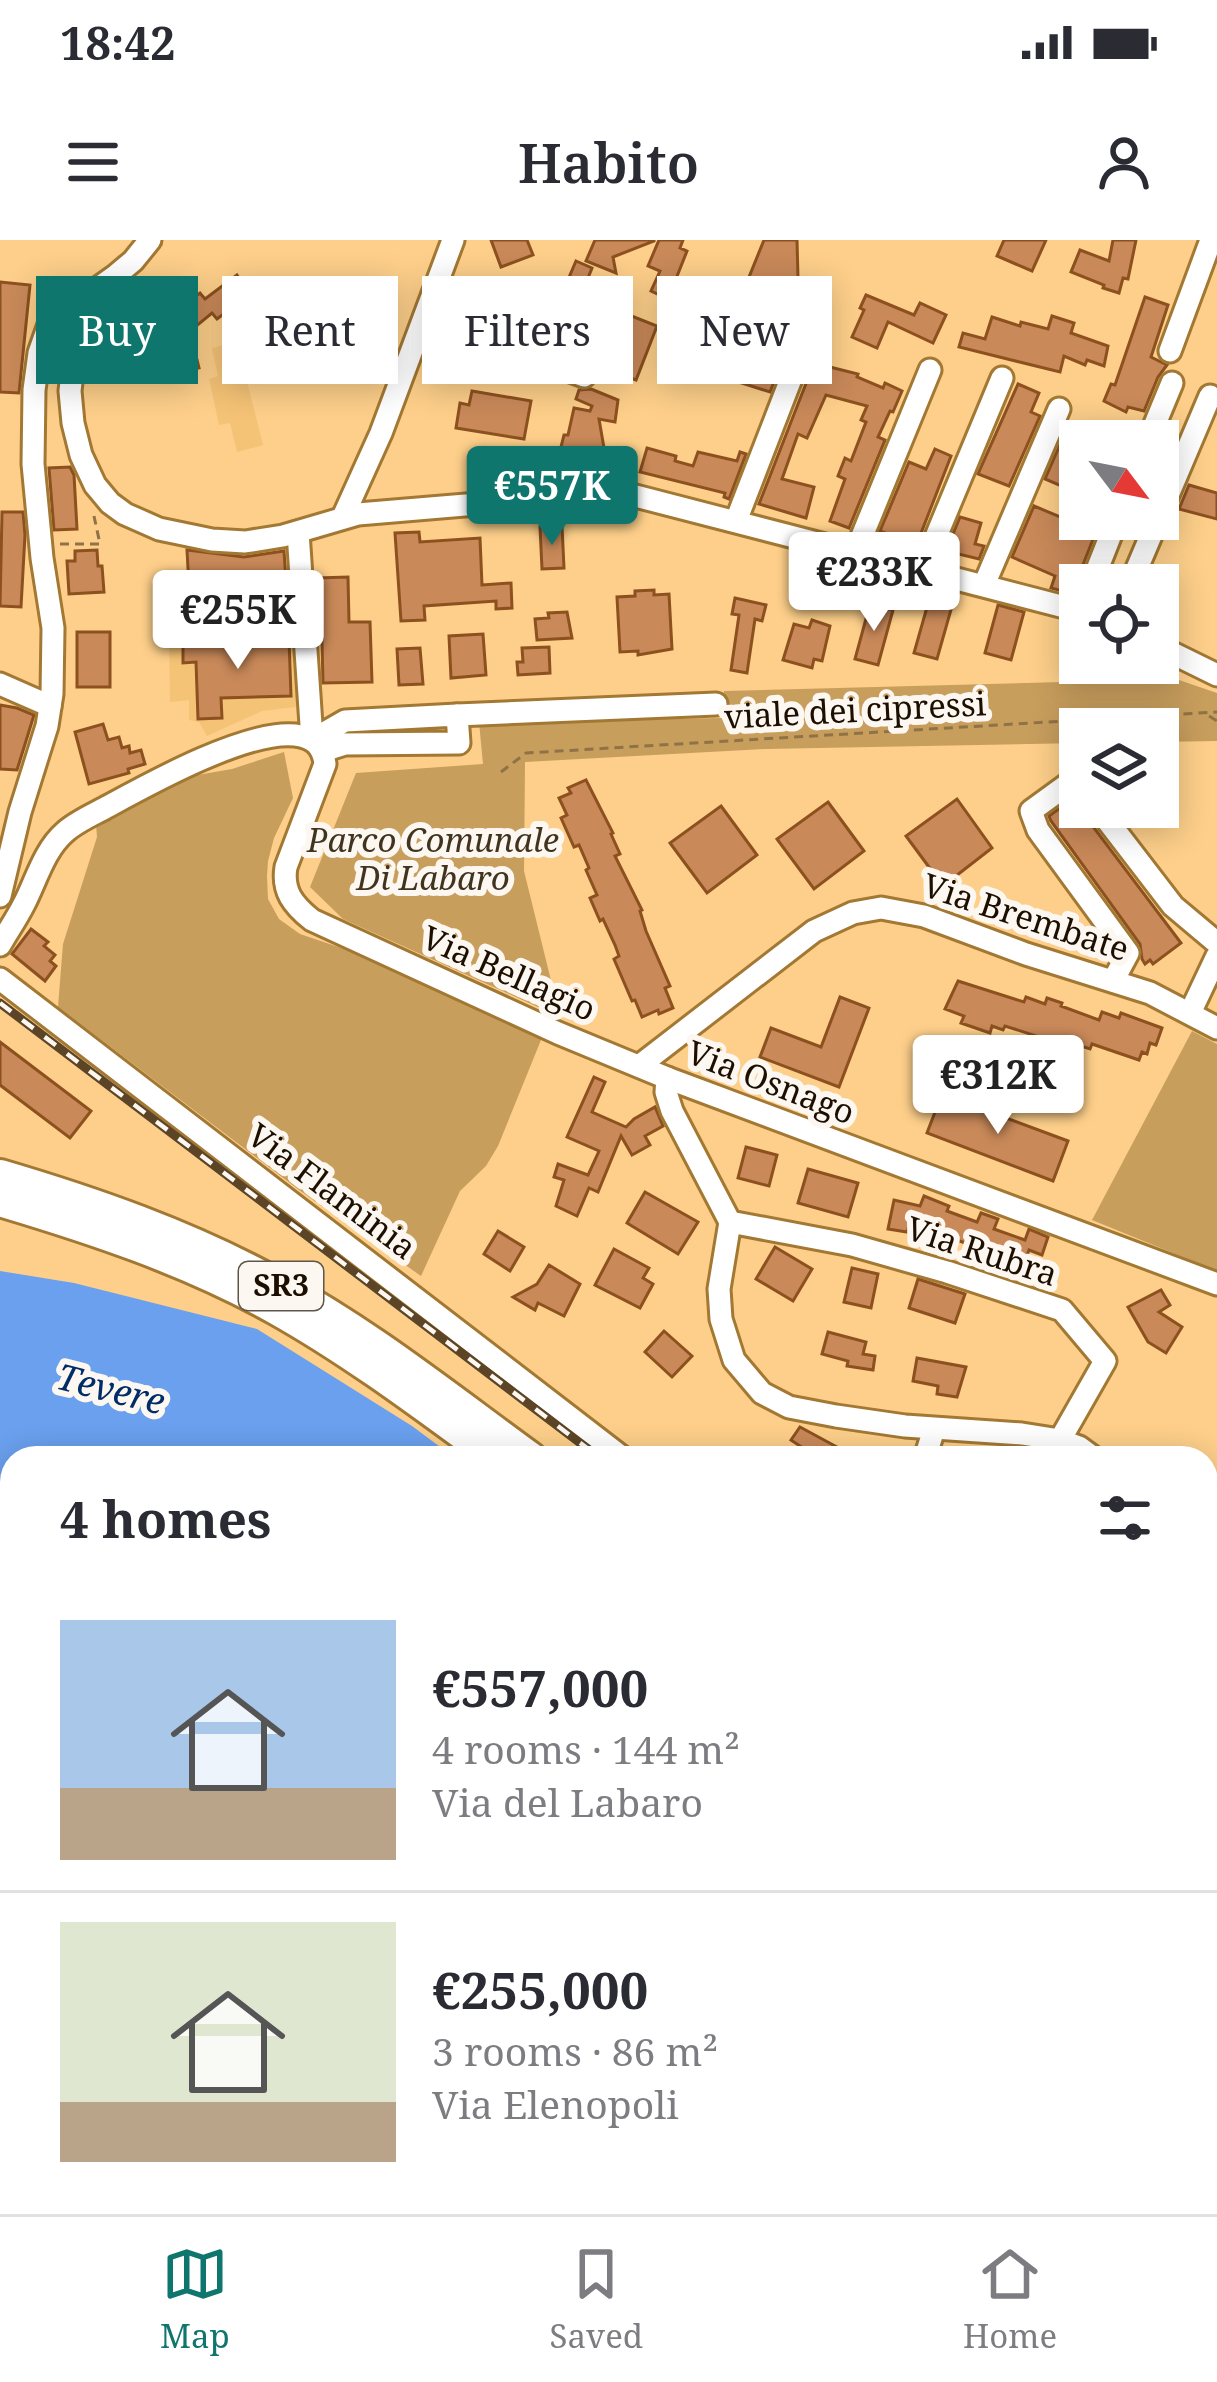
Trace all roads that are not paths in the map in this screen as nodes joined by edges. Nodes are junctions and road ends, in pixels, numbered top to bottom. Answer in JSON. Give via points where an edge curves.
{"nodes":[{"id":1,"x":150,"y":240,"type":"edge"},
{"id":2,"x":453,"y":240,"type":"edge"},
{"id":3,"x":1211,"y":240,"type":"edge"},
{"id":4,"x":114,"y":276,"type":"edge"},
{"id":5,"x":440,"y":276,"type":"edge"},
{"id":6,"x":422,"y":324,"type":"edge"},
{"id":7,"x":1170,"y":351,"type":"dead end"},
{"id":8,"x":36,"y":367,"type":"edge"},
{"id":9,"x":930,"y":370,"type":"dead end"},
{"id":10,"x":1002,"y":378,"type":"dead end"},
{"id":11,"x":1172,"y":383,"type":"dead end"},
{"id":12,"x":71,"y":384,"type":"edge"},
{"id":13,"x":789,"y":384,"type":"edge"},
{"id":14,"x":1210,"y":396,"type":"dead end"},
{"id":15,"x":1060,"y":410,"type":"dead end"},
{"id":16,"x":1157,"y":420,"type":"edge"},
{"id":17,"x":344,"y":517,"type":"junction"},
{"id":18,"x":736,"y":521,"type":"junction"},
{"id":19,"x":298,"y":532,"type":"junction"},
{"id":20,"x":856,"y":551,"type":"junction"},
{"id":21,"x":1139,"y":564,"type":"edge"},
{"id":22,"x":922,"y":568,"type":"junction"},
{"id":23,"x":984,"y":585,"type":"junction"},
{"id":24,"x":1059,"y":605,"type":"edge"},
{"id":25,"x":1179,"y":656,"type":"edge"},
{"id":26,"x":1217,"y":675,"type":"edge"},
{"id":27,"x":0,"y":684,"type":"edge"},
{"id":28,"x":716,"y":704,"type":"dead end"},
{"id":29,"x":50,"y":706,"type":"junction"},
{"id":30,"x":318,"y":746,"type":"junction"},
{"id":31,"x":1059,"y":790,"type":"edge"},
{"id":32,"x":1113,"y":828,"type":"edge"},
{"id":33,"x":0,"y":896,"type":"edge"},
{"id":34,"x":1217,"y":943,"type":"edge"},
{"id":35,"x":0,"y":944,"type":"edge"},
{"id":36,"x":1217,"y":956,"type":"edge"},
{"id":37,"x":0,"y":979,"type":"edge"},
{"id":38,"x":1113,"y":982,"type":"junction"},
{"id":39,"x":1190,"y":1013,"type":"junction"},
{"id":40,"x":1217,"y":1028,"type":"edge"},
{"id":41,"x":639,"y":1066,"type":"junction"},
{"id":42,"x":667,"y":1078,"type":"junction"},
{"id":43,"x":0,"y":1175,"type":"edge"},
{"id":44,"x":0,"y":1201,"type":"edge"},
{"id":45,"x":730,"y":1222,"type":"junction"},
{"id":46,"x":1217,"y":1284,"type":"edge"},
{"id":47,"x":934,"y":1429,"type":"junction"},
{"id":48,"x":1060,"y":1440,"type":"junction"},
{"id":49,"x":478,"y":1446,"type":"edge"},
{"id":50,"x":514,"y":1446,"type":"edge"},
{"id":51,"x":606,"y":1446,"type":"edge"},
{"id":52,"x":929,"y":1446,"type":"edge"},
{"id":53,"x":1075,"y":1446,"type":"edge"}],
"edges":[{"from":1,"to":4,"type":"street"},
{"from":2,"to":5,"type":"street"},
{"from":3,"to":7,"type":"street"},
{"from":6,"to":17,"type":"street"},
{"from":8,"to":29,"type":"street","via":[[33,464],[53,628]]},
{"from":9,"to":20,"type":"street"},
{"from":10,"to":22,"type":"street"},
{"from":11,"to":16,"type":"street"},
{"from":12,"to":19,"type":"street","via":[[78,445],[94,485],[119,511],[212,540]]},
{"from":13,"to":18,"type":"street"},
{"from":14,"to":21,"type":"street"},
{"from":15,"to":23,"type":"street"},
{"from":17,"to":18,"type":"street","via":[[610,491]]},
{"from":17,"to":19,"type":"street"},
{"from":18,"to":20,"type":"street"},
{"from":19,"to":30,"type":"street","name":"Via Bellagio"},
{"from":20,"to":22,"type":"street"},
{"from":22,"to":23,"type":"street"},
{"from":23,"to":24,"type":"street"},
{"from":25,"to":26,"type":"street"},
{"from":27,"to":29,"type":"street"},
{"from":28,"to":30,"type":"street","via":[[345,721]]},
{"from":29,"to":33,"type":"street"},
{"from":30,"to":35,"type":"street","via":[[296,735],[254,740],[166,775],[67,830]]},
{"from":30,"to":41,"type":"street","name":"Via Bellagio","via":[[325,764],[284,876],[299,909]]},
{"from":31,"to":38,"type":"street","via":[[1031,811],[1128,952]]},
{"from":32,"to":34,"type":"street","via":[[1173,906]]},
{"from":36,"to":39,"type":"street"},
{"from":37,"to":51,"type":"street","name":"Via Flaminia"},
{"from":38,"to":39,"type":"street","name":"Via Brembate"},
{"from":38,"to":41,"type":"street","name":"Via Brembate","via":[[924,916],[866,910],[814,931]]},
{"from":39,"to":40,"type":"street","name":"Via Brembate"},
{"from":41,"to":42,"type":"street","name":"Via Osnago"},
{"from":42,"to":45,"type":"street","via":[[672,1111]]},
{"from":42,"to":46,"type":"street","name":"Via Osnago"},
{"from":43,"to":50,"type":"highway","number":"SR3","via":[[135,1218],[276,1283]]},
{"from":44,"to":49,"type":"highway","number":"SR3","via":[[135,1244],[256,1298]]},
{"from":45,"to":47,"type":"street","via":[[721,1319],[734,1360],[755,1386],[789,1407]]},
{"from":45,"to":48,"type":"street","name":"Via Rubra","via":[[852,1245],[1062,1310],[1105,1361]]},
{"from":47,"to":48,"type":"street"},
{"from":47,"to":52,"type":"street"},
{"from":48,"to":53,"type":"street"}]}
